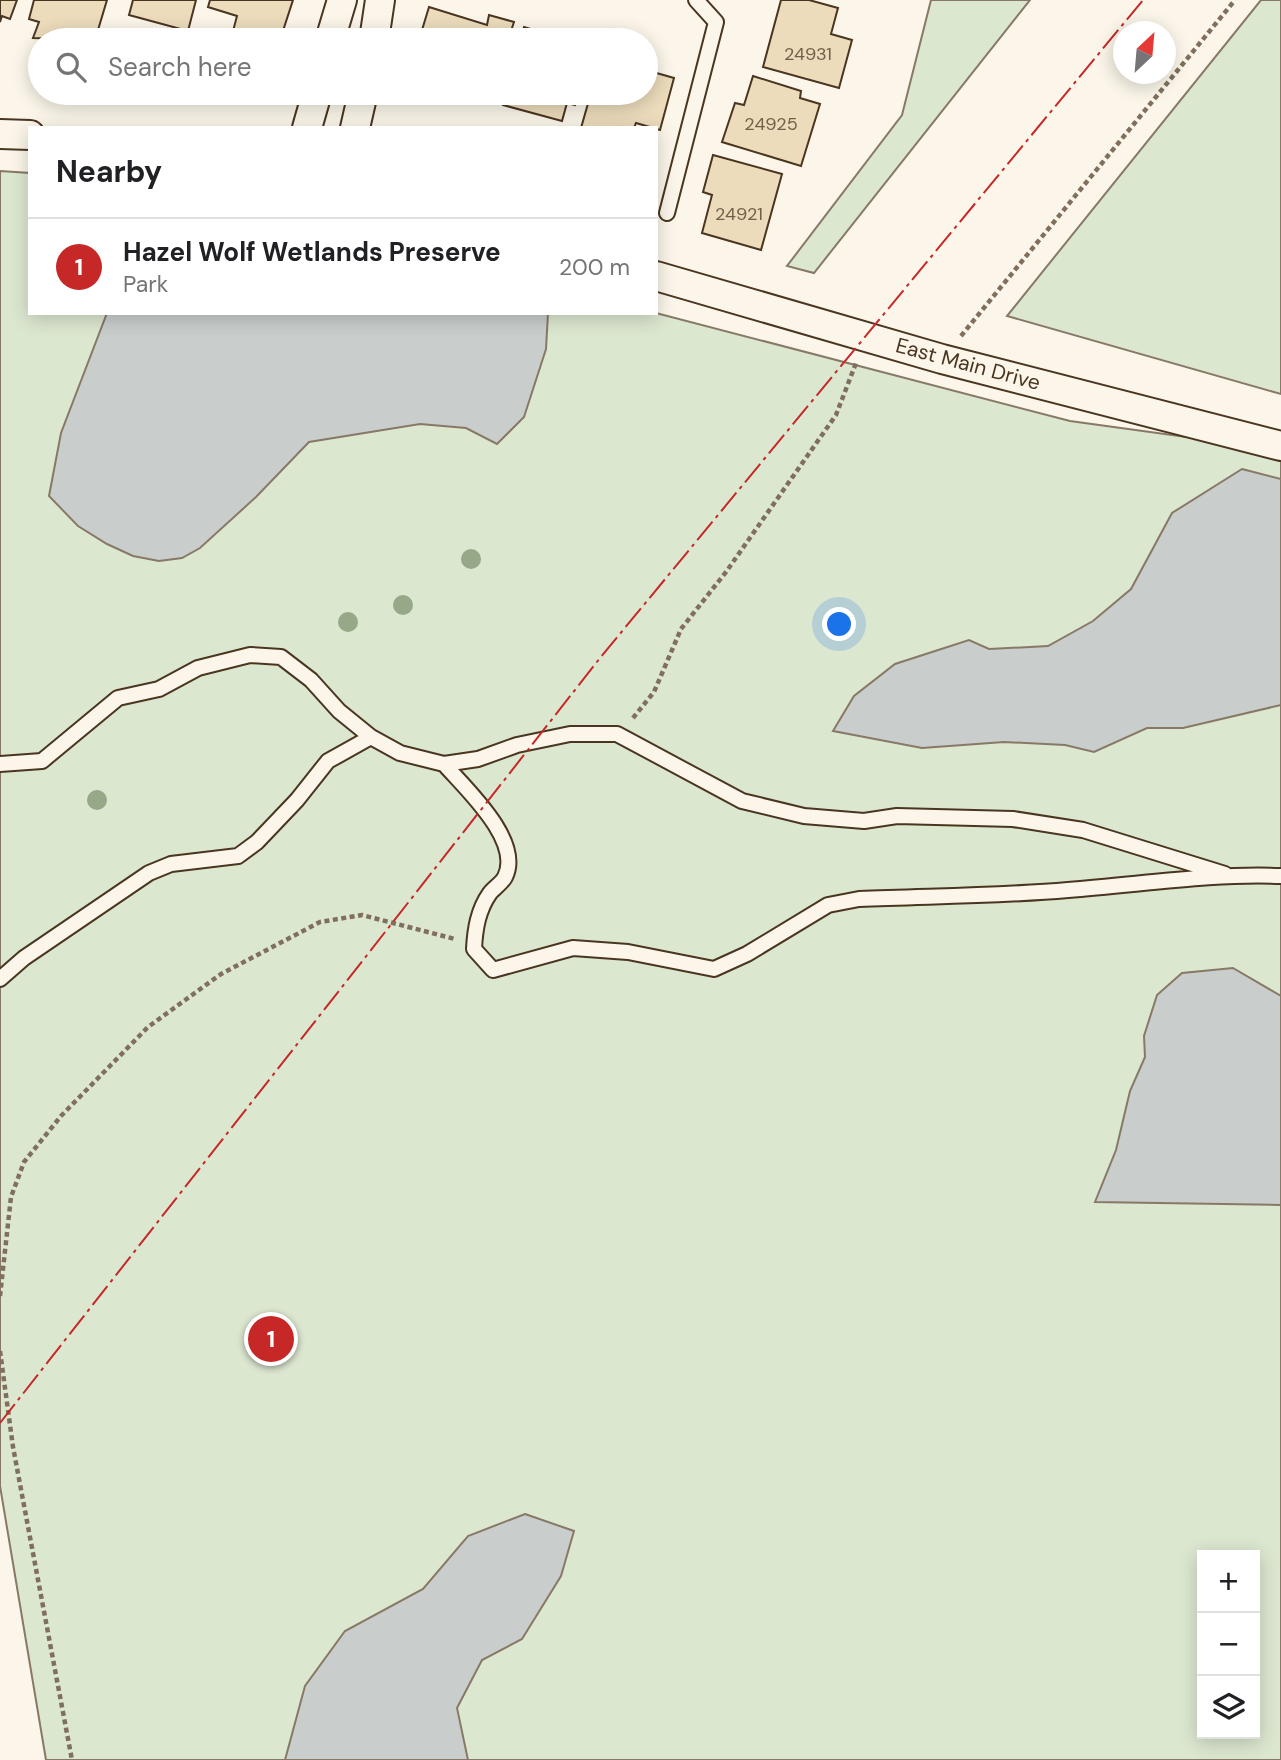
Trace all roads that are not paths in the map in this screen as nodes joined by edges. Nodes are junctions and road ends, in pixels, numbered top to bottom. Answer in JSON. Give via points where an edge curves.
{"nodes":[{"id":1,"x":342,"y":0,"type":"edge"},
{"id":2,"x":380,"y":0,"type":"edge"},
{"id":3,"x":696,"y":0,"type":"edge"},
{"id":4,"x":334,"y":28,"type":"edge"},
{"id":5,"x":376,"y":28,"type":"edge"},
{"id":6,"x":314,"y":105,"type":"edge"},
{"id":7,"x":360,"y":105,"type":"edge"},
{"id":8,"x":308,"y":126,"type":"edge"},
{"id":9,"x":355,"y":126,"type":"edge"},
{"id":10,"x":0,"y":134,"type":"edge"},
{"id":11,"x":28,"y":135,"type":"edge"},
{"id":12,"x":667,"y":213,"type":"dead end"},
{"id":13,"x":658,"y":277,"type":"edge"},
{"id":14,"x":1281,"y":446,"type":"edge"},
{"id":15,"x":371,"y":737,"type":"junction"},
{"id":16,"x":0,"y":764,"type":"edge"},
{"id":17,"x":444,"y":764,"type":"junction"},
{"id":18,"x":1225,"y":874,"type":"junction"},
{"id":19,"x":1281,"y":876,"type":"edge"},
{"id":20,"x":0,"y":979,"type":"edge"}],
"edges":[{"from":1,"to":4,"type":"street"},
{"from":2,"to":5,"type":"street"},
{"from":3,"to":12,"type":"lane","via":[[716,22]]},
{"from":6,"to":8,"type":"street"},
{"from":7,"to":9,"type":"street"},
{"from":10,"to":11,"type":"street"},
{"from":13,"to":14,"type":"street","name":"East Main Drive","via":[[942,359]]},
{"from":15,"to":16,"type":"lane","via":[[281,657],[250,655],[198,668],[159,689],[118,698],[42,761]]},
{"from":15,"to":17,"type":"lane","via":[[400,753]]},
{"from":15,"to":20,"type":"lane","via":[[328,761],[257,842],[238,856],[171,864],[149,873]]},
{"from":17,"to":18,"type":"lane","via":[[570,734],[617,734],[742,801],[792,813],[864,821],[897,816],[1013,819],[1083,830]]},
{"from":17,"to":18,"type":"lane","via":[[494,822],[508,851],[505,877],[489,894],[476,923],[474,949],[493,970],[573,948],[628,952],[715,969],[828,905],[859,899],[1065,890]]},
{"from":18,"to":19,"type":"lane"}]}
